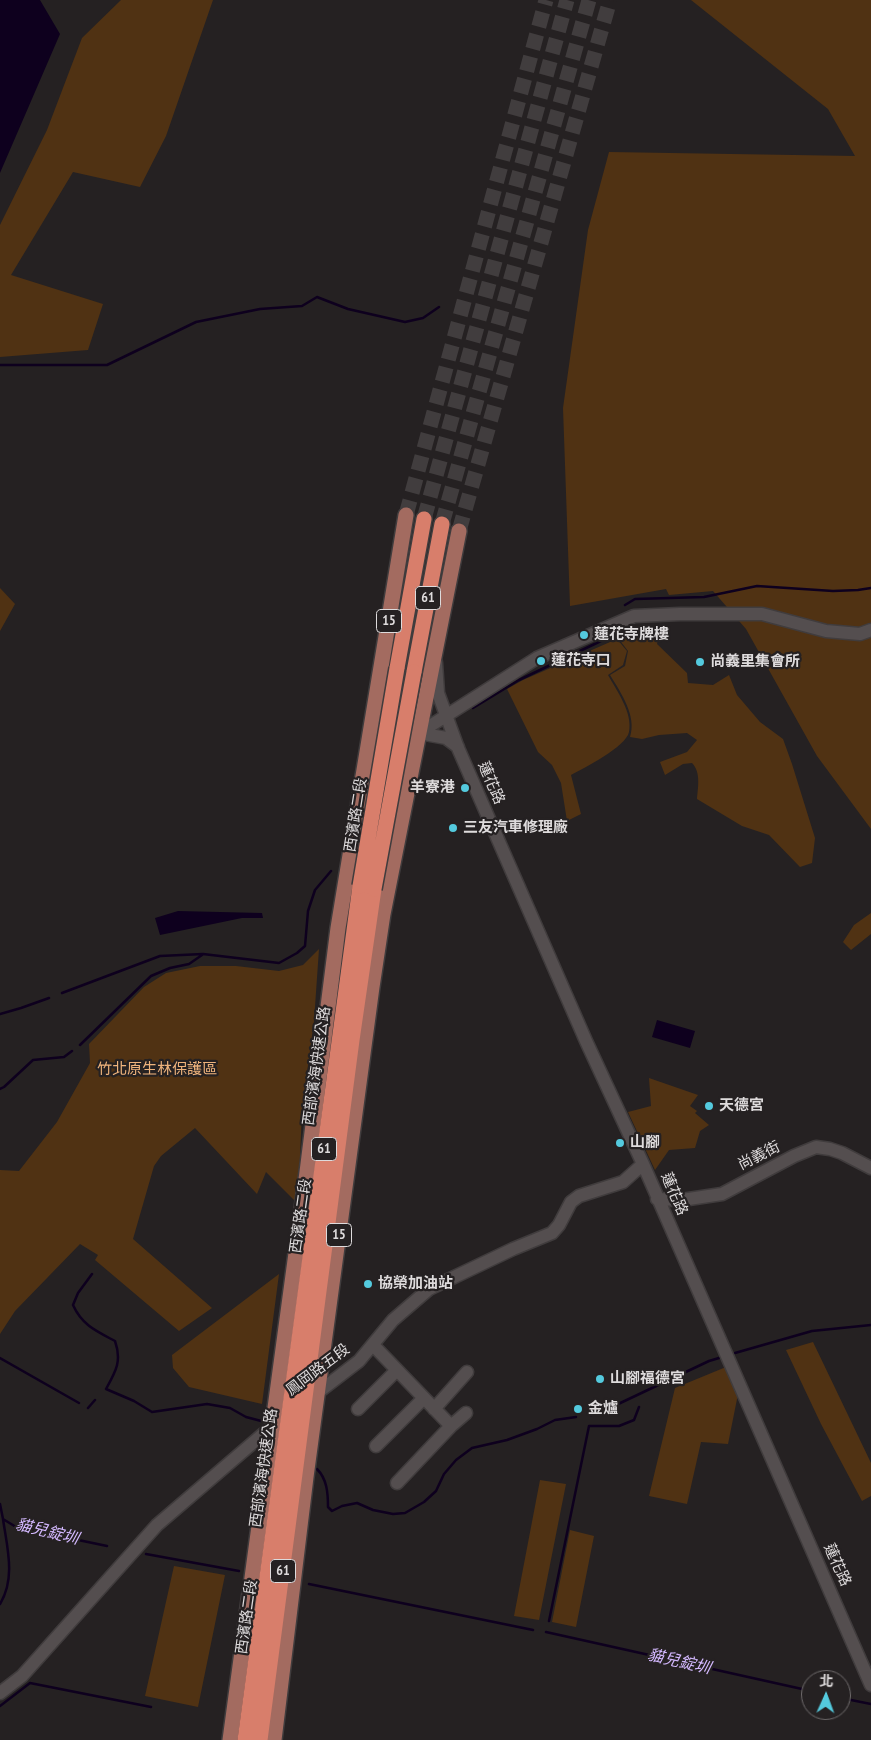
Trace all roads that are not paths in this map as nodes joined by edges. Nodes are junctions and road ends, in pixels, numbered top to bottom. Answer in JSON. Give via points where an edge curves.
{"nodes":[{"id":1,"x":406,"y":515,"type":"tunnel mouth"},
{"id":2,"x":424,"y":519,"type":"tunnel mouth"},
{"id":3,"x":442,"y":524,"type":"tunnel mouth"},
{"id":4,"x":459,"y":531,"type":"tunnel mouth"},
{"id":5,"x":871,"y":630,"type":"edge"},
{"id":6,"x":435,"y":651,"type":"junction"},
{"id":7,"x":447,"y":716,"type":"junction"},
{"id":8,"x":371,"y":727,"type":"junction"},
{"id":9,"x":419,"y":733,"type":"junction"},
{"id":10,"x":458,"y":748,"type":"junction"},
{"id":11,"x":367,"y":887,"type":"junction"},
{"id":12,"x":643,"y":1164,"type":"junction"},
{"id":13,"x":871,"y":1168,"type":"edge"},
{"id":14,"x":658,"y":1199,"type":"junction"},
{"id":15,"x":372,"y":1345,"type":"junction"},
{"id":16,"x":397,"y":1370,"type":"junction"},
{"id":17,"x":467,"y":1372,"type":"dead end"},
{"id":18,"x":318,"y":1392,"type":"junction"},
{"id":19,"x":424,"y":1398,"type":"junction"},
{"id":20,"x":305,"y":1402,"type":"junction"},
{"id":21,"x":358,"y":1409,"type":"dead end"},
{"id":22,"x":434,"y":1409,"type":"junction"},
{"id":23,"x":289,"y":1412,"type":"junction"},
{"id":24,"x":466,"y":1413,"type":"dead end"},
{"id":25,"x":274,"y":1425,"type":"junction"},
{"id":26,"x":451,"y":1426,"type":"junction"},
{"id":27,"x":376,"y":1446,"type":"dead end"},
{"id":28,"x":398,"y":1483,"type":"dead end"},
{"id":29,"x":871,"y":1686,"type":"edge"},
{"id":30,"x":0,"y":1693,"type":"edge"},
{"id":31,"x":230,"y":1740,"type":"edge"},
{"id":32,"x":245,"y":1740,"type":"edge"},
{"id":33,"x":260,"y":1740,"type":"edge"},
{"id":34,"x":274,"y":1740,"type":"edge"}],
"edges":[{"from":1,"to":8,"type":"main road","name":"西濱路二段","number":"15"},
{"from":2,"to":11,"type":"highway","name":"西部濱海快速公路","number":"61","bridge":true,"via":[[398,668]]},
{"from":3,"to":11,"type":"highway","name":"西部濱海快速公路","number":"61","bridge":true,"via":[[414,672]]},
{"from":4,"to":6,"type":"main road","number":"15"},
{"from":5,"to":7,"type":"street","via":[[860,634],[826,632],[762,614],[634,616],[537,658]]},
{"from":6,"to":7,"type":"street","name":"蓮花路","via":[[438,693]]},
{"from":6,"to":9,"type":"main road","number":"15"},
{"from":7,"to":9,"type":"street"},
{"from":7,"to":10,"type":"street","name":"蓮花路"},
{"from":8,"to":9,"type":"street"},
{"from":8,"to":25,"type":"main road","name":"西濱路二段","number":"15","via":[[338,928]]},
{"from":9,"to":10,"type":"street","via":[[446,738]]},
{"from":9,"to":18,"type":"main road","number":"15","via":[[383,914]]},
{"from":10,"to":12,"type":"street","name":"蓮花路"},
{"from":11,"to":20,"type":"highway","name":"西部濱海快速公路","number":"61","via":[[352,1040]]},
{"from":11,"to":23,"type":"highway","name":"西部濱海快速公路","number":"61"},
{"from":12,"to":14,"type":"street","name":"蓮花路"},
{"from":12,"to":15,"type":"street","name":"鳳岡路五段","via":[[623,1182],[579,1196],[571,1202],[552,1233],[429,1288],[393,1320]]},
{"from":13,"to":14,"type":"street","name":"尚義街","via":[[842,1153],[816,1147],[722,1194],[682,1200]]},
{"from":14,"to":29,"type":"street","name":"蓮花路"},
{"from":15,"to":16,"type":"street"},
{"from":15,"to":18,"type":"street","name":"鳳岡路五段","via":[[359,1361]]},
{"from":16,"to":19,"type":"street"},
{"from":16,"to":21,"type":"street"},
{"from":17,"to":22,"type":"street"},
{"from":18,"to":20,"type":"street","name":"鳳岡路五段"},
{"from":18,"to":34,"type":"main road","number":"15"},
{"from":19,"to":22,"type":"street"},
{"from":19,"to":27,"type":"street"},
{"from":20,"to":23,"type":"street","name":"鳳岡路五段"},
{"from":20,"to":33,"type":"highway","name":"西部濱海快速公路","number":"61"},
{"from":22,"to":26,"type":"street"},
{"from":23,"to":25,"type":"street","name":"鳳岡路五段"},
{"from":23,"to":32,"type":"highway","name":"西部濱海快速公路","number":"61"},
{"from":24,"to":26,"type":"street"},
{"from":25,"to":30,"type":"street","name":"鳳岡路五段","via":[[157,1525],[22,1676]]},
{"from":25,"to":31,"type":"main road","name":"西濱路二段","number":"15"},
{"from":26,"to":28,"type":"street"}]}
